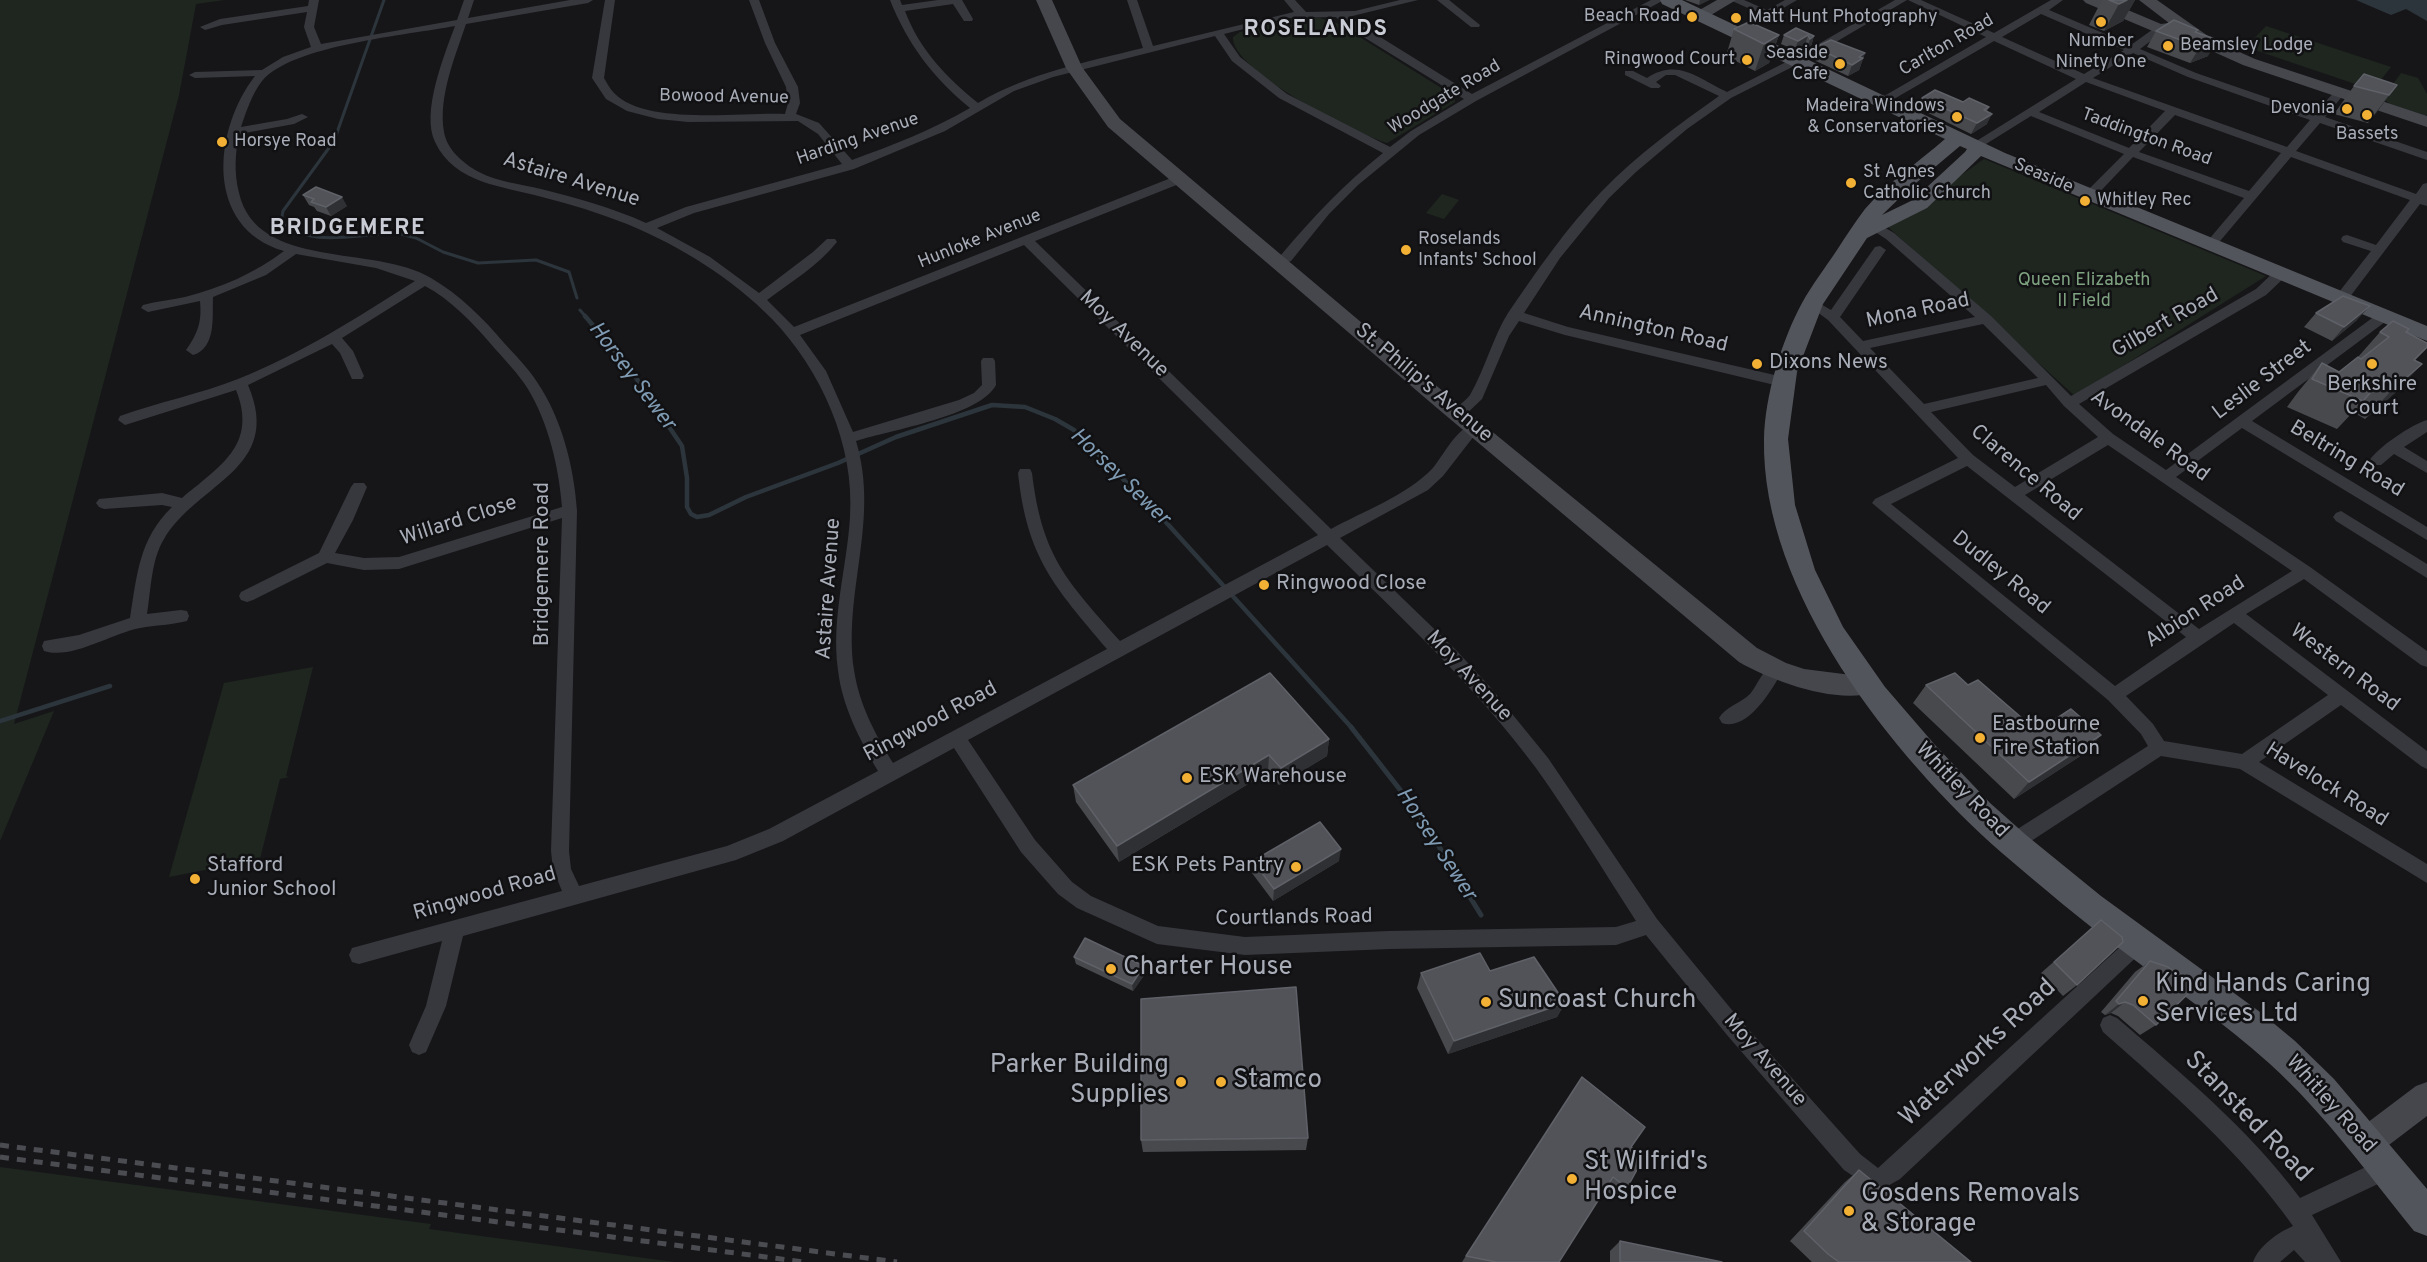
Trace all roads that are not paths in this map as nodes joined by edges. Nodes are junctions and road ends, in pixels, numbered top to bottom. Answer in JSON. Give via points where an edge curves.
{"nodes":[{"id":1,"x":469,"y":0,"type":"edge"},
{"id":2,"x":588,"y":0,"type":"edge"},
{"id":3,"x":610,"y":0,"type":"edge"},
{"id":4,"x":754,"y":0,"type":"edge"},
{"id":5,"x":1044,"y":0,"type":"edge"},
{"id":6,"x":1132,"y":0,"type":"edge"},
{"id":7,"x":1289,"y":0,"type":"edge"},
{"id":8,"x":1413,"y":0,"type":"edge"},
{"id":9,"x":1442,"y":0,"type":"edge"},
{"id":10,"x":1659,"y":0,"type":"edge"},
{"id":11,"x":1668,"y":0,"type":"edge"},
{"id":12,"x":1728,"y":0,"type":"edge"},
{"id":13,"x":1735,"y":0,"type":"edge"},
{"id":14,"x":1792,"y":0,"type":"edge"},
{"id":15,"x":1902,"y":0,"type":"edge"},
{"id":16,"x":1913,"y":0,"type":"edge"},
{"id":17,"x":2058,"y":0,"type":"edge"},
{"id":18,"x":2091,"y":0,"type":"edge"},
{"id":19,"x":2147,"y":0,"type":"edge"},
{"id":20,"x":313,"y":4,"type":"edge"},
{"id":21,"x":896,"y":5,"type":"edge"},
{"id":22,"x":2041,"y":10,"type":"junction"},
{"id":23,"x":1302,"y":14,"type":"junction"},
{"id":24,"x":1340,"y":15,"type":"junction"},
{"id":25,"x":1701,"y":15,"type":"junction"},
{"id":26,"x":968,"y":19,"type":"dead end"},
{"id":27,"x":461,"y":22,"type":"junction"},
{"id":28,"x":1475,"y":25,"type":"dead end"},
{"id":29,"x":2179,"y":25,"type":"junction"},
{"id":30,"x":205,"y":27,"type":"dead end"},
{"id":31,"x":2160,"y":29,"type":"junction"},
{"id":32,"x":1217,"y":32,"type":"junction"},
{"id":33,"x":1997,"y":37,"type":"junction"},
{"id":34,"x":1148,"y":48,"type":"junction"},
{"id":35,"x":316,"y":49,"type":"junction"},
{"id":36,"x":2132,"y":49,"type":"junction"},
{"id":37,"x":1798,"y":60,"type":"junction"},
{"id":38,"x":1074,"y":68,"type":"junction"},
{"id":39,"x":263,"y":73,"type":"junction"},
{"id":40,"x":1629,"y":73,"type":"dead end"},
{"id":41,"x":195,"y":75,"type":"dead end"},
{"id":42,"x":2084,"y":78,"type":"junction"},
{"id":43,"x":2339,"y":93,"type":"junction"},
{"id":44,"x":1727,"y":96,"type":"junction"},
{"id":45,"x":1472,"y":99,"type":"junction"},
{"id":46,"x":1883,"y":102,"type":"junction"},
{"id":47,"x":976,"y":107,"type":"junction"},
{"id":48,"x":2172,"y":111,"type":"junction"},
{"id":49,"x":2030,"y":112,"type":"junction"},
{"id":50,"x":302,"y":117,"type":"dead end"},
{"id":51,"x":790,"y":117,"type":"junction"},
{"id":52,"x":2318,"y":118,"type":"junction"},
{"id":53,"x":2427,"y":122,"type":"edge"},
{"id":54,"x":233,"y":132,"type":"junction"},
{"id":55,"x":1958,"y":138,"type":"junction"},
{"id":56,"x":1977,"y":148,"type":"junction"},
{"id":57,"x":1390,"y":152,"type":"junction"},
{"id":58,"x":2132,"y":153,"type":"junction"},
{"id":59,"x":2288,"y":153,"type":"junction"},
{"id":60,"x":2427,"y":156,"type":"edge"},
{"id":61,"x":850,"y":166,"type":"junction"},
{"id":62,"x":1180,"y":179,"type":"junction"},
{"id":63,"x":2427,"y":187,"type":"edge"},
{"id":64,"x":2089,"y":196,"type":"junction"},
{"id":65,"x":2250,"y":196,"type":"junction"},
{"id":66,"x":2423,"y":200,"type":"edge"},
{"id":67,"x":1868,"y":227,"type":"junction"},
{"id":68,"x":646,"y":228,"type":"junction"},
{"id":69,"x":2347,"y":239,"type":"dead end"},
{"id":70,"x":1027,"y":241,"type":"junction"},
{"id":71,"x":831,"y":242,"type":"dead end"},
{"id":72,"x":2211,"y":244,"type":"junction"},
{"id":73,"x":294,"y":250,"type":"junction"},
{"id":74,"x":1880,"y":250,"type":"dead end"},
{"id":75,"x":2379,"y":250,"type":"junction"},
{"id":76,"x":1277,"y":262,"type":"junction"},
{"id":77,"x":2280,"y":274,"type":"junction"},
{"id":78,"x":426,"y":280,"type":"junction"},
{"id":79,"x":207,"y":296,"type":"junction"},
{"id":80,"x":2341,"y":298,"type":"junction"},
{"id":81,"x":758,"y":300,"type":"junction"},
{"id":82,"x":1812,"y":303,"type":"junction"},
{"id":83,"x":148,"y":308,"type":"dead end"},
{"id":84,"x":1514,"y":315,"type":"junction"},
{"id":85,"x":2384,"y":316,"type":"junction"},
{"id":86,"x":1833,"y":317,"type":"junction"},
{"id":87,"x":1986,"y":319,"type":"junction"},
{"id":88,"x":792,"y":333,"type":"junction"},
{"id":89,"x":2427,"y":334,"type":"edge"},
{"id":90,"x":334,"y":338,"type":"junction"},
{"id":91,"x":1859,"y":346,"type":"junction"},
{"id":92,"x":193,"y":350,"type":"dead end"},
{"id":93,"x":988,"y":361,"type":"dead end"},
{"id":94,"x":357,"y":376,"type":"dead end"},
{"id":95,"x":2049,"y":380,"type":"junction"},
{"id":96,"x":1783,"y":382,"type":"junction"},
{"id":97,"x":240,"y":383,"type":"junction"},
{"id":98,"x":2068,"y":404,"type":"junction"},
{"id":99,"x":1922,"y":409,"type":"junction"},
{"id":100,"x":1458,"y":414,"type":"junction"},
{"id":101,"x":125,"y":420,"type":"dead end"},
{"id":102,"x":2243,"y":422,"type":"junction"},
{"id":103,"x":2427,"y":425,"type":"edge"},
{"id":104,"x":1476,"y":429,"type":"junction"},
{"id":105,"x":2108,"y":438,"type":"junction"},
{"id":106,"x":849,"y":443,"type":"junction"},
{"id":107,"x":2393,"y":447,"type":"junction"},
{"id":108,"x":1968,"y":459,"type":"junction"},
{"id":109,"x":2376,"y":461,"type":"dead end"},
{"id":110,"x":2427,"y":468,"type":"edge"},
{"id":111,"x":1025,"y":473,"type":"dead end"},
{"id":112,"x":2166,"y":477,"type":"junction"},
{"id":113,"x":359,"y":487,"type":"dead end"},
{"id":114,"x":2013,"y":495,"type":"junction"},
{"id":115,"x":104,"y":503,"type":"dead end"},
{"id":116,"x":184,"y":504,"type":"junction"},
{"id":117,"x":568,"y":511,"type":"junction"},
{"id":118,"x":2341,"y":517,"type":"dead end"},
{"id":119,"x":2427,"y":534,"type":"edge"},
{"id":120,"x":1329,"y":537,"type":"junction"},
{"id":121,"x":326,"y":557,"type":"junction"},
{"id":122,"x":2304,"y":571,"type":"junction"},
{"id":123,"x":2427,"y":572,"type":"edge"},
{"id":124,"x":247,"y":596,"type":"dead end"},
{"id":125,"x":2234,"y":614,"type":"junction"},
{"id":126,"x":180,"y":616,"type":"dead end"},
{"id":127,"x":137,"y":622,"type":"junction"},
{"id":128,"x":2199,"y":638,"type":"junction"},
{"id":129,"x":50,"y":646,"type":"dead end"},
{"id":130,"x":1118,"y":650,"type":"junction"},
{"id":131,"x":2427,"y":660,"type":"edge"},
{"id":132,"x":1773,"y":671,"type":"junction"},
{"id":133,"x":1866,"y":685,"type":"junction"},
{"id":134,"x":2114,"y":695,"type":"junction"},
{"id":135,"x":2342,"y":695,"type":"junction"},
{"id":136,"x":1728,"y":718,"type":"dead end"},
{"id":137,"x":956,"y":737,"type":"junction"},
{"id":138,"x":2159,"y":748,"type":"junction"},
{"id":139,"x":2427,"y":761,"type":"edge"},
{"id":140,"x":2244,"y":762,"type":"junction"},
{"id":141,"x":889,"y":773,"type":"junction"},
{"id":142,"x":2012,"y":843,"type":"junction"},
{"id":143,"x":2427,"y":874,"type":"edge"},
{"id":144,"x":573,"y":895,"type":"junction"},
{"id":145,"x":1650,"y":925,"type":"junction"},
{"id":146,"x":455,"y":928,"type":"junction"},
{"id":147,"x":2138,"y":943,"type":"junction"},
{"id":148,"x":359,"y":955,"type":"dead end"},
{"id":149,"x":2110,"y":1025,"type":"dead end"},
{"id":150,"x":418,"y":1045,"type":"dead end"},
{"id":151,"x":2427,"y":1097,"type":"edge"},
{"id":152,"x":2377,"y":1156,"type":"junction"},
{"id":153,"x":1852,"y":1162,"type":"joint"},
{"id":154,"x":2296,"y":1211,"type":"junction"},
{"id":155,"x":2427,"y":1218,"type":"edge"},
{"id":156,"x":2264,"y":1262,"type":"edge"},
{"id":157,"x":2320,"y":1262,"type":"edge"},
{"id":158,"x":2330,"y":1262,"type":"edge"}],
"edges":[{"from":1,"to":27,"type":"street","name":"Astaire Avenue"},
{"from":2,"to":27,"type":"street"},
{"from":3,"to":51,"type":"street","name":"Bowood Avenue","via":[[598,78],[603,90],[625,106],[674,117]]},
{"from":4,"to":51,"type":"street","via":[[792,87],[794,103]]},
{"from":5,"to":38,"type":"street","name":"St. Philip's Avenue"},
{"from":6,"to":34,"type":"street"},
{"from":7,"to":23,"type":"street"},
{"from":8,"to":24,"type":"street","name":"Harding Avenue"},
{"from":9,"to":28,"type":"street"},
{"from":10,"to":45,"type":"street","name":"Woodgate Road"},
{"from":11,"to":25,"type":"main road","name":"Seaside"},
{"from":12,"to":25,"type":"street"},
{"from":13,"to":14,"type":"street","via":[[1768,14]]},
{"from":15,"to":37,"type":"street"},
{"from":16,"to":33,"type":"street"},
{"from":17,"to":22,"type":"street","name":"Carlton Road"},
{"from":18,"to":31,"type":"street"},
{"from":19,"to":29,"type":"street"},
{"from":20,"to":30,"type":"street"},
{"from":20,"to":35,"type":"street","via":[[310,32]]},
{"from":21,"to":26,"type":"street","via":[[953,1]]},
{"from":21,"to":47,"type":"street","via":[[909,34],[936,71]]},
{"from":22,"to":33,"type":"street","name":"Carlton Road"},
{"from":22,"to":36,"type":"street"},
{"from":23,"to":24,"type":"street","name":"Harding Avenue"},
{"from":23,"to":32,"type":"street","name":"Harding Avenue"},
{"from":24,"to":45,"type":"street","via":[[1411,64]]},
{"from":25,"to":37,"type":"main road","name":"Seaside"},
{"from":27,"to":35,"type":"street"},
{"from":27,"to":68,"type":"street","name":"Astaire Avenue","via":[[438,108],[438,136],[446,149],[479,176],[588,206]]},
{"from":29,"to":31,"type":"street"},
{"from":29,"to":43,"type":"street","via":[[2249,62]]},
{"from":31,"to":36,"type":"street"},
{"from":32,"to":34,"type":"street","name":"Harding Avenue"},
{"from":32,"to":57,"type":"street","via":[[1236,59],[1283,96]]},
{"from":33,"to":42,"type":"street"},
{"from":33,"to":46,"type":"street","name":"Carlton Road"},
{"from":34,"to":38,"type":"street","name":"Harding Avenue"},
{"from":35,"to":39,"type":"street"},
{"from":36,"to":42,"type":"street"},
{"from":36,"to":52,"type":"street","via":[[2192,75]]},
{"from":37,"to":44,"type":"street"},
{"from":37,"to":46,"type":"main road","name":"Seaside"},
{"from":38,"to":47,"type":"street","name":"Harding Avenue","via":[[1026,82]]},
{"from":38,"to":62,"type":"street","name":"St. Philip's Avenue","via":[[1114,123]]},
{"from":39,"to":41,"type":"street"},
{"from":39,"to":54,"type":"street","name":"Bridgemere Road"},
{"from":40,"to":44,"type":"street","via":[[1652,84],[1664,72],[1677,72]]},
{"from":42,"to":48,"type":"street"},
{"from":42,"to":49,"type":"street"},
{"from":43,"to":52,"type":"street"},
{"from":43,"to":53,"type":"street"},
{"from":44,"to":84,"type":"street","via":[[1659,145],[1605,195]]},
{"from":45,"to":57,"type":"street","name":"Woodgate Road"},
{"from":46,"to":55,"type":"main road","name":"Seaside"},
{"from":47,"to":61,"type":"street","name":"Harding Avenue","via":[[941,129]]},
{"from":48,"to":58,"type":"street"},
{"from":48,"to":59,"type":"street"},
{"from":49,"to":56,"type":"street"},
{"from":49,"to":58,"type":"street","name":"Taddington Road"},
{"from":50,"to":54,"type":"street"},
{"from":51,"to":61,"type":"street","name":"Bowood Avenue","via":[[813,124]]},
{"from":52,"to":59,"type":"street"},
{"from":52,"to":60,"type":"street"},
{"from":54,"to":73,"type":"street","name":"Bridgemere Road","via":[[230,176],[239,211],[261,236]]},
{"from":55,"to":56,"type":"main road","name":"Seaside"},
{"from":55,"to":67,"type":"main road","name":"Whitley Road","via":[[1880,206]]},
{"from":56,"to":64,"type":"main road","name":"Seaside"},
{"from":56,"to":67,"type":"main road","name":"Whitley Road","via":[[1920,204]]},
{"from":57,"to":76,"type":"street","name":"Woodgate Road","via":[[1347,189],[1286,258]]},
{"from":58,"to":64,"type":"street"},
{"from":58,"to":65,"type":"street","name":"Taddington Road"},
{"from":59,"to":65,"type":"street"},
{"from":59,"to":66,"type":"street"},
{"from":61,"to":68,"type":"street","name":"Harding Avenue","via":[[690,210]]},
{"from":62,"to":70,"type":"street","name":"Hunloke Avenue"},
{"from":62,"to":76,"type":"street","name":"St. Philip's Avenue"},
{"from":63,"to":66,"type":"street"},
{"from":64,"to":72,"type":"main road","name":"Seaside"},
{"from":65,"to":72,"type":"street"},
{"from":66,"to":75,"type":"street"},
{"from":67,"to":82,"type":"main road","name":"Whitley Road","via":[[1847,246]]},
{"from":67,"to":87,"type":"street","name":"Avondale Road"},
{"from":68,"to":81,"type":"street","name":"Astaire Avenue","via":[[697,255]]},
{"from":69,"to":75,"type":"street"},
{"from":70,"to":88,"type":"street","name":"Hunloke Avenue"},
{"from":70,"to":120,"type":"street","name":"Moy Avenue"},
{"from":71,"to":81,"type":"street"},
{"from":72,"to":77,"type":"main road","name":"Seaside"},
{"from":73,"to":78,"type":"street","name":"Bridgemere Road","via":[[382,265]]},
{"from":73,"to":79,"type":"street","via":[[256,275]]},
{"from":74,"to":86,"type":"street"},
{"from":75,"to":80,"type":"street"},
{"from":76,"to":100,"type":"street","name":"St. Philip's Avenue"},
{"from":77,"to":80,"type":"main road","name":"Seaside"},
{"from":77,"to":98,"type":"street","name":"Gilbert Road","via":[[2252,297]]},
{"from":78,"to":90,"type":"street"},
{"from":78,"to":117,"type":"street","name":"Bridgemere Road","via":[[465,306],[540,397],[561,457]]},
{"from":79,"to":83,"type":"street"},
{"from":79,"to":92,"type":"street","via":[[203,340]]},
{"from":80,"to":85,"type":"main road","name":"Seaside"},
{"from":81,"to":88,"type":"street","name":"Astaire Avenue"},
{"from":82,"to":86,"type":"street","name":"Clarence Road"},
{"from":82,"to":96,"type":"main road","name":"Whitley Road","via":[[1797,332]]},
{"from":84,"to":96,"type":"street","name":"Annington Road","via":[[1565,331]]},
{"from":84,"to":100,"type":"street","via":[[1474,399]]},
{"from":85,"to":89,"type":"main road","name":"Seaside"},
{"from":85,"to":102,"type":"street","name":"Leslie Street"},
{"from":86,"to":91,"type":"street","name":"Clarence Road"},
{"from":87,"to":91,"type":"street","name":"Mona Road"},
{"from":87,"to":95,"type":"street","name":"Avondale Road"},
{"from":88,"to":106,"type":"street","name":"Astaire Avenue","via":[[825,385]]},
{"from":90,"to":94,"type":"street","via":[[346,351]]},
{"from":90,"to":97,"type":"street"},
{"from":91,"to":99,"type":"street","name":"Clarence Road"},
{"from":93,"to":106,"type":"street","via":[[991,381],[981,396]]},
{"from":95,"to":98,"type":"street","name":"Avondale Road"},
{"from":95,"to":99,"type":"street"},
{"from":96,"to":133,"type":"main road","name":"Whitley Road","via":[[1777,478],[1785,522],[1817,604]]},
{"from":97,"to":101,"type":"street"},
{"from":97,"to":116,"type":"street","via":[[252,421],[244,447],[216,478]]},
{"from":98,"to":105,"type":"street","name":"Avondale Road"},
{"from":99,"to":108,"type":"street","name":"Clarence Road"},
{"from":100,"to":104,"type":"street","name":"St. Philip's Avenue"},
{"from":102,"to":112,"type":"street","name":"Leslie Street"},
{"from":102,"to":119,"type":"street","name":"Beltring Road"},
{"from":103,"to":107,"type":"street"},
{"from":104,"to":120,"type":"street","name":"Ringwood Road","via":[[1469,432],[1422,486]]},
{"from":104,"to":132,"type":"street","name":"St. Philip's Avenue","via":[[1748,655]]},
{"from":105,"to":112,"type":"street","name":"Avondale Road"},
{"from":105,"to":114,"type":"street"},
{"from":106,"to":141,"type":"street","name":"Astaire Avenue","via":[[856,467],[858,515],[848,585],[846,670],[862,723]]},
{"from":107,"to":109,"type":"street"},
{"from":107,"to":110,"type":"street"},
{"from":108,"to":114,"type":"street","name":"Clarence Road"},
{"from":108,"to":134,"type":"street","name":"Dudley Road","via":[[1880,503]]},
{"from":111,"to":130,"type":"street","via":[[1029,507],[1047,559]]},
{"from":112,"to":122,"type":"street","name":"Avondale Road"},
{"from":113,"to":121,"type":"street"},
{"from":114,"to":128,"type":"street","name":"Clarence Road"},
{"from":115,"to":116,"type":"street","via":[[162,499]]},
{"from":116,"to":127,"type":"street","via":[[153,542]]},
{"from":117,"to":121,"type":"street","name":"Willard Close","via":[[399,563],[364,564]]},
{"from":117,"to":144,"type":"street","name":"Bridgemere Road","via":[[560,851],[562,869]]},
{"from":118,"to":123,"type":"street"},
{"from":120,"to":130,"type":"street","name":"Ringwood Road"},
{"from":120,"to":145,"type":"street","name":"Moy Avenue","via":[[1450,655],[1515,728]]},
{"from":121,"to":124,"type":"street"},
{"from":122,"to":125,"type":"street","name":"Albion Road"},
{"from":122,"to":131,"type":"street","name":"Avondale Road"},
{"from":125,"to":128,"type":"street","name":"Albion Road"},
{"from":125,"to":135,"type":"street","name":"Western Road"},
{"from":126,"to":127,"type":"street"},
{"from":127,"to":129,"type":"street","via":[[79,642]]},
{"from":128,"to":134,"type":"street","name":"Albion Road"},
{"from":130,"to":137,"type":"street","name":"Ringwood Road"},
{"from":132,"to":133,"type":"street","name":"St. Philip's Avenue","via":[[1815,681]]},
{"from":132,"to":136,"type":"street","via":[[1757,699]]},
{"from":133,"to":142,"type":"main road","name":"Whitley Road","via":[[1903,731]]},
{"from":134,"to":138,"type":"street","name":"Dudley Road","via":[[2147,729]]},
{"from":135,"to":139,"type":"street","name":"Western Road"},
{"from":135,"to":140,"type":"street"},
{"from":137,"to":141,"type":"street","name":"Ringwood Road"},
{"from":137,"to":145,"type":"street","name":"Courtlands Road","via":[[1028,846],[1065,888],[1084,902],[1157,935],[1245,946],[1616,936]]},
{"from":138,"to":140,"type":"street","name":"Havelock Road"},
{"from":138,"to":142,"type":"street"},
{"from":140,"to":143,"type":"street","name":"Havelock Road"},
{"from":141,"to":144,"type":"street","name":"Ringwood Road","via":[[776,835],[729,854]]},
{"from":142,"to":147,"type":"main road","name":"Whitley Road"},
{"from":144,"to":146,"type":"street","name":"Ringwood Road"},
{"from":145,"to":153,"type":"street","name":"Moy Avenue"},
{"from":146,"to":148,"type":"street","name":"Ringwood Road"},
{"from":146,"to":150,"type":"street","via":[[436,1006]]},
{"from":147,"to":152,"type":"main road","name":"Whitley Road","via":[[2223,1003],[2285,1055]]},
{"from":147,"to":153,"type":"street","name":"Waterworks Road","via":[[1892,1171],[1876,1180]]},
{"from":149,"to":154,"type":"street","name":"Stansted Road","via":[[2200,1104]]},
{"from":151,"to":152,"type":"street"},
{"from":152,"to":154,"type":"street"},
{"from":152,"to":155,"type":"main road","name":"Whitley Road"},
{"from":154,"to":158,"type":"street","name":"Stansted Road"},
{"from":156,"to":157,"type":"street","via":[[2296,1236]]}]}
